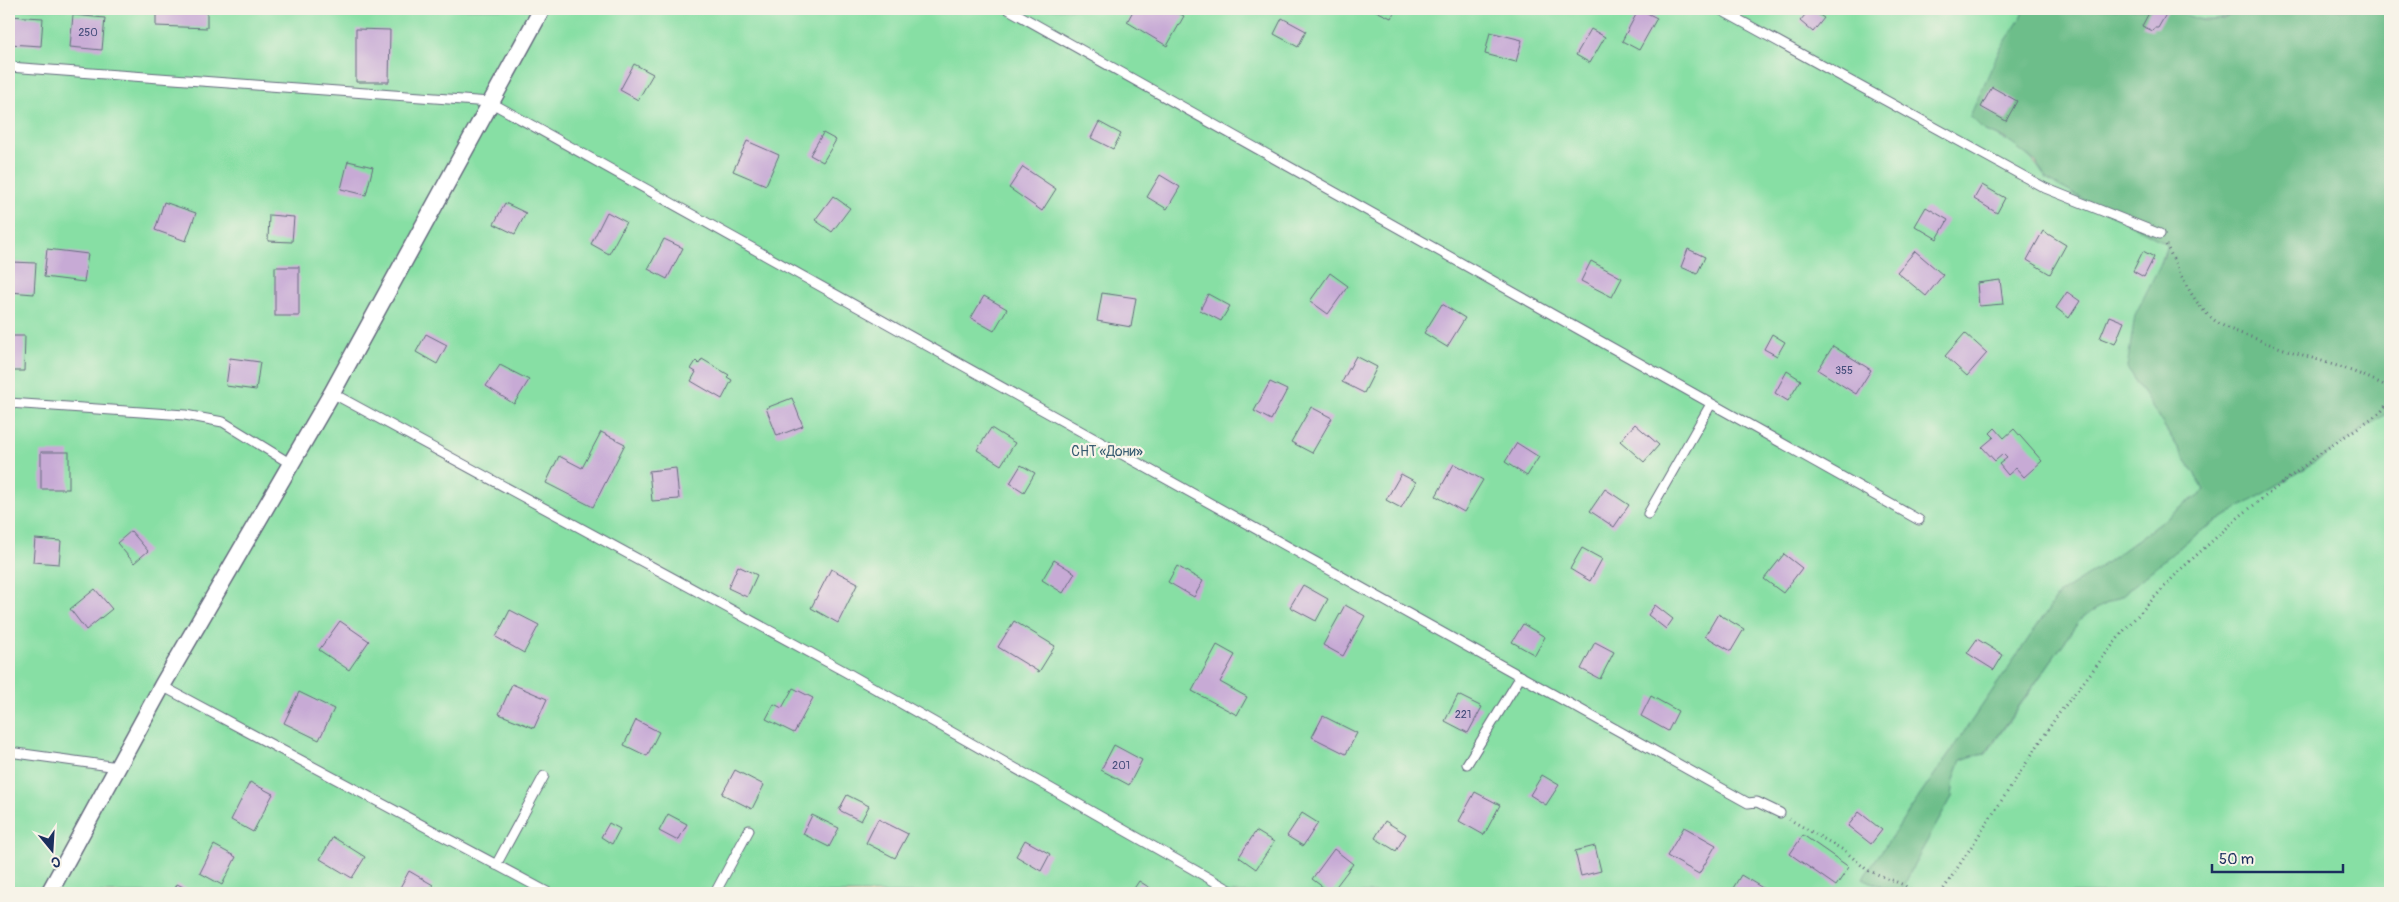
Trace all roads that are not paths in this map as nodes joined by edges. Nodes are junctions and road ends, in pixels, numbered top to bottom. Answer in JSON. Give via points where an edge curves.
{"nodes":[{"id":1,"x":542,"y":9,"type":"edge"},
{"id":2,"x":1008,"y":9,"type":"edge"},
{"id":3,"x":1719,"y":9,"type":"edge"},
{"id":4,"x":9,"y":67,"type":"edge"},
{"id":5,"x":490,"y":102,"type":"junction"},
{"id":6,"x":2160,"y":234,"type":"road end"},
{"id":7,"x":332,"y":393,"type":"junction"},
{"id":8,"x":9,"y":403,"type":"edge"},
{"id":9,"x":1711,"y":404,"type":"junction"},
{"id":10,"x":291,"y":464,"type":"junction"},
{"id":11,"x":1648,"y":514,"type":"dead end"},
{"id":12,"x":1919,"y":520,"type":"dead end"},
{"id":13,"x":1520,"y":676,"type":"junction"},
{"id":14,"x":162,"y":686,"type":"junction"},
{"id":15,"x":9,"y":752,"type":"edge"},
{"id":16,"x":1467,"y":764,"type":"dead end"},
{"id":17,"x":118,"y":767,"type":"junction"},
{"id":18,"x":544,"y":776,"type":"dead end"},
{"id":19,"x":1780,"y":813,"type":"road end"},
{"id":20,"x":748,"y":830,"type":"dead end"},
{"id":21,"x":496,"y":865,"type":"junction"},
{"id":22,"x":49,"y":893,"type":"edge"},
{"id":23,"x":549,"y":893,"type":"edge"},
{"id":24,"x":715,"y":893,"type":"edge"},
{"id":25,"x":1235,"y":893,"type":"edge"}],
"edges":[{"from":1,"to":5,"type":"street"},
{"from":2,"to":9,"type":"lane"},
{"from":3,"to":6,"type":"lane","via":[[2045,188]]},
{"from":4,"to":5,"type":"lane"},
{"from":5,"to":7,"type":"street"},
{"from":5,"to":13,"type":"lane"},
{"from":7,"to":10,"type":"street"},
{"from":7,"to":25,"type":"lane","via":[[844,671]]},
{"from":8,"to":10,"type":"lane","via":[[186,415],[224,422]]},
{"from":9,"to":11,"type":"lane"},
{"from":9,"to":12,"type":"lane"},
{"from":10,"to":14,"type":"street"},
{"from":13,"to":16,"type":"lane"},
{"from":13,"to":19,"type":"lane","via":[[1748,803],[1757,802]]},
{"from":14,"to":17,"type":"street"},
{"from":14,"to":21,"type":"lane"},
{"from":15,"to":17,"type":"lane"},
{"from":17,"to":22,"type":"street"},
{"from":18,"to":21,"type":"lane"},
{"from":20,"to":24,"type":"lane"},
{"from":21,"to":23,"type":"lane"}]}
